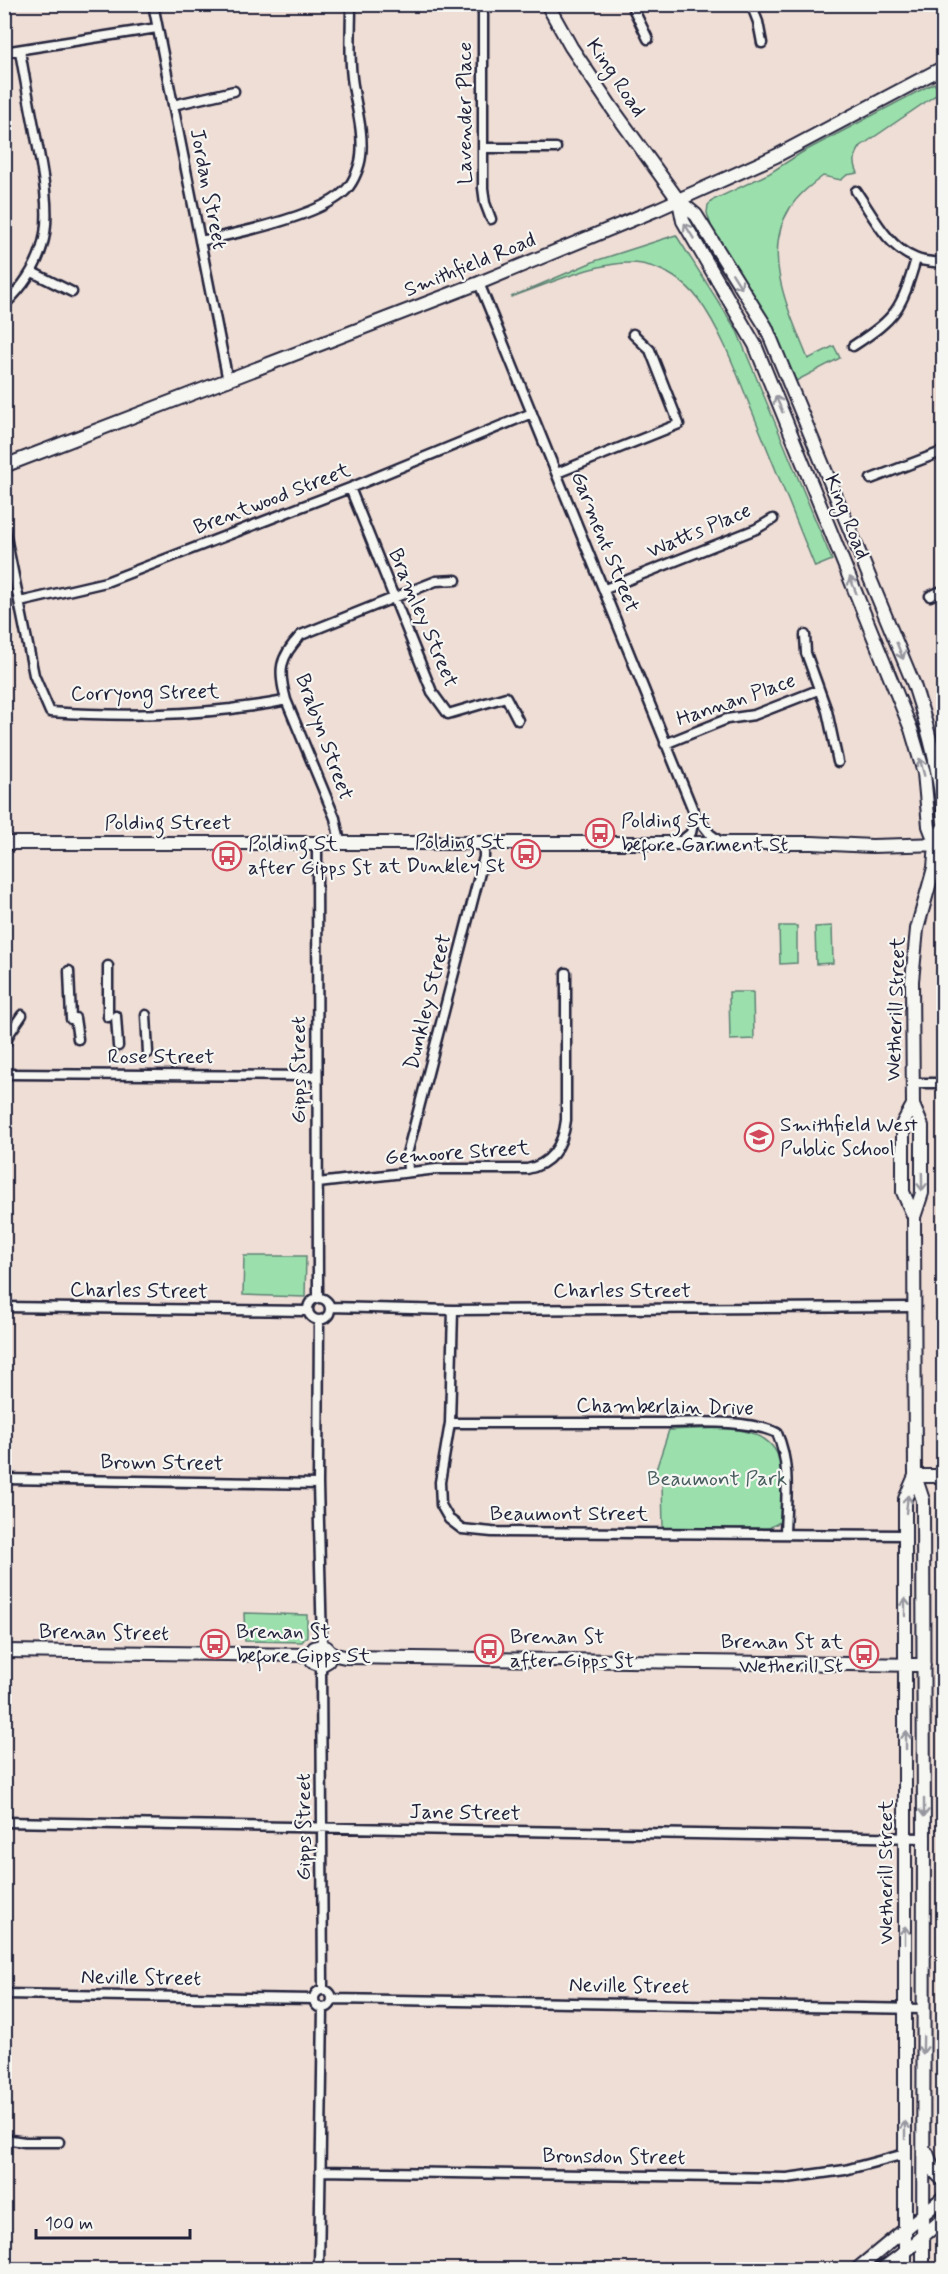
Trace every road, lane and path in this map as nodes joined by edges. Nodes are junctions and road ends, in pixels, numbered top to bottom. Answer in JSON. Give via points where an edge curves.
{"nodes":[{"id":1,"x":153,"y":4,"type":"edge"},
{"id":2,"x":351,"y":4,"type":"edge"},
{"id":3,"x":483,"y":4,"type":"edge"},
{"id":4,"x":547,"y":4,"type":"edge"},
{"id":5,"x":631,"y":4,"type":"edge"},
{"id":6,"x":751,"y":4,"type":"edge"},
{"id":7,"x":157,"y":28,"type":"junction"},
{"id":8,"x":648,"y":39,"type":"dead end"},
{"id":9,"x":762,"y":43,"type":"dead end"},
{"id":10,"x":20,"y":51,"type":"junction"},
{"id":11,"x":4,"y":52,"type":"edge"},
{"id":12,"x":942,"y":69,"type":"edge"},
{"id":13,"x":234,"y":91,"type":"dead end"},
{"id":14,"x":173,"y":105,"type":"junction"},
{"id":15,"x":483,"y":148,"type":"junction"},
{"id":16,"x":556,"y":148,"type":"dead end"},
{"id":17,"x":856,"y":191,"type":"dead end"},
{"id":18,"x":679,"y":201,"type":"junction"},
{"id":19,"x":491,"y":219,"type":"dead end"},
{"id":20,"x":200,"y":241,"type":"junction"},
{"id":21,"x":916,"y":259,"type":"junction"},
{"id":22,"x":944,"y":263,"type":"edge"},
{"id":23,"x":32,"y":272,"type":"junction"},
{"id":24,"x":479,"y":283,"type":"junction"},
{"id":25,"x":72,"y":292,"type":"dead end"},
{"id":26,"x":4,"y":305,"type":"edge"},
{"id":27,"x":633,"y":334,"type":"dead end"},
{"id":28,"x":852,"y":346,"type":"dead end"},
{"id":29,"x":228,"y":381,"type":"junction"},
{"id":30,"x":532,"y":413,"type":"junction"},
{"id":31,"x":944,"y":451,"type":"edge"},
{"id":32,"x":4,"y":466,"type":"edge"},
{"id":33,"x":557,"y":473,"type":"junction"},
{"id":34,"x":871,"y":479,"type":"dead end"},
{"id":35,"x":350,"y":488,"type":"junction"},
{"id":36,"x":772,"y":519,"type":"dead end"},
{"id":37,"x":4,"y":527,"type":"edge"},
{"id":38,"x":456,"y":580,"type":"dead end"},
{"id":39,"x":605,"y":589,"type":"junction"},
{"id":40,"x":944,"y":590,"type":"edge"},
{"id":41,"x":930,"y":596,"type":"dead end"},
{"id":42,"x":394,"y":597,"type":"junction"},
{"id":43,"x":21,"y":602,"type":"junction"},
{"id":44,"x":805,"y":635,"type":"dead end"},
{"id":45,"x":818,"y":690,"type":"junction"},
{"id":46,"x":286,"y":700,"type":"junction"},
{"id":47,"x":518,"y":720,"type":"dead end"},
{"id":48,"x":665,"y":744,"type":"junction"},
{"id":49,"x":838,"y":762,"type":"dead end"},
{"id":50,"x":695,"y":815,"type":"junction"},
{"id":51,"x":944,"y":825,"type":"edge"},
{"id":52,"x":317,"y":842,"type":"junction"},
{"id":53,"x":340,"y":842,"type":"junction"},
{"id":54,"x":484,"y":842,"type":"junction"},
{"id":55,"x":4,"y":843,"type":"edge"},
{"id":56,"x":680,"y":843,"type":"junction"},
{"id":57,"x":722,"y":843,"type":"junction"},
{"id":58,"x":940,"y":844,"type":"edge"},
{"id":59,"x":108,"y":966,"type":"dead end"},
{"id":60,"x":69,"y":971,"type":"dead end"},
{"id":61,"x":566,"y":973,"type":"dead end"},
{"id":62,"x":22,"y":1015,"type":"dead end"},
{"id":63,"x":146,"y":1015,"type":"dead end"},
{"id":64,"x":78,"y":1039,"type":"dead end"},
{"id":65,"x":5,"y":1046,"type":"edge"},
{"id":66,"x":118,"y":1046,"type":"dead end"},
{"id":67,"x":148,"y":1053,"type":"dead end"},
{"id":68,"x":4,"y":1074,"type":"edge"},
{"id":69,"x":317,"y":1076,"type":"junction"},
{"id":70,"x":913,"y":1083,"type":"junction"},
{"id":71,"x":944,"y":1083,"type":"edge"},
{"id":72,"x":913,"y":1105,"type":"junction"},
{"id":73,"x":408,"y":1172,"type":"junction"},
{"id":74,"x":318,"y":1183,"type":"junction"},
{"id":75,"x":914,"y":1217,"type":"junction"},
{"id":76,"x":318,"y":1298,"type":"junction"},
{"id":77,"x":4,"y":1307,"type":"edge"},
{"id":78,"x":330,"y":1307,"type":"junction"},
{"id":79,"x":914,"y":1307,"type":"junction"},
{"id":80,"x":453,"y":1310,"type":"junction"},
{"id":81,"x":308,"y":1311,"type":"junction"},
{"id":82,"x":319,"y":1320,"type":"junction"},
{"id":83,"x":450,"y":1423,"type":"junction"},
{"id":84,"x":915,"y":1476,"type":"junction"},
{"id":85,"x":944,"y":1476,"type":"edge"},
{"id":86,"x":4,"y":1479,"type":"edge"},
{"id":87,"x":318,"y":1484,"type":"junction"},
{"id":88,"x":785,"y":1533,"type":"junction"},
{"id":89,"x":905,"y":1535,"type":"junction"},
{"id":90,"x":326,"y":1650,"type":"junction"},
{"id":91,"x":4,"y":1651,"type":"edge"},
{"id":92,"x":311,"y":1655,"type":"junction"},
{"id":93,"x":321,"y":1665,"type":"junction"},
{"id":94,"x":905,"y":1665,"type":"junction"},
{"id":95,"x":924,"y":1665,"type":"junction"},
{"id":96,"x":4,"y":1822,"type":"edge"},
{"id":97,"x":322,"y":1829,"type":"junction"},
{"id":98,"x":906,"y":1838,"type":"junction"},
{"id":99,"x":924,"y":1838,"type":"junction"},
{"id":100,"x":323,"y":1989,"type":"junction"},
{"id":101,"x":4,"y":1994,"type":"edge"},
{"id":102,"x":314,"y":1999,"type":"junction"},
{"id":103,"x":333,"y":1999,"type":"junction"},
{"id":104,"x":322,"y":2008,"type":"junction"},
{"id":105,"x":905,"y":2009,"type":"junction"},
{"id":106,"x":924,"y":2009,"type":"junction"},
{"id":107,"x":923,"y":2134,"type":"junction"},
{"id":108,"x":4,"y":2139,"type":"edge"},
{"id":109,"x":59,"y":2142,"type":"dead end"},
{"id":110,"x":905,"y":2154,"type":"junction"},
{"id":111,"x":320,"y":2171,"type":"junction"},
{"id":112,"x":944,"y":2181,"type":"edge"},
{"id":113,"x":944,"y":2197,"type":"edge"},
{"id":114,"x":923,"y":2215,"type":"junction"},
{"id":115,"x":944,"y":2218,"type":"edge"},
{"id":116,"x":905,"y":2230,"type":"junction"},
{"id":117,"x":923,"y":2237,"type":"junction"},
{"id":118,"x":905,"y":2252,"type":"junction"},
{"id":119,"x":319,"y":2270,"type":"edge"},
{"id":120,"x":856,"y":2270,"type":"edge"},
{"id":121,"x":881,"y":2270,"type":"edge"},
{"id":122,"x":905,"y":2270,"type":"edge"},
{"id":123,"x":923,"y":2270,"type":"edge"}],
"edges":[{"from":1,"to":7,"type":"street","name":"Jordan Street"},
{"from":2,"to":20,"type":"street","via":[[351,59],[362,139],[361,158],[347,189],[326,204],[294,216]]},
{"from":3,"to":15,"type":"street","name":"Lavender Place"},
{"from":4,"to":18,"type":"main road","name":"King Road","via":[[571,47]]},
{"from":5,"to":8,"type":"street"},
{"from":6,"to":9,"type":"street"},
{"from":7,"to":10,"type":"street"},
{"from":7,"to":14,"type":"street","name":"Jordan Street"},
{"from":10,"to":11,"type":"street"},
{"from":10,"to":23,"type":"street","via":[[47,198],[43,246]]},
{"from":12,"to":18,"type":"main road","name":"Smithfield Road","via":[[776,156]]},
{"from":13,"to":14,"type":"street"},
{"from":14,"to":20,"type":"street","name":"Jordan Street"},
{"from":15,"to":16,"type":"street"},
{"from":15,"to":19,"type":"street","name":"Lavender Place","via":[[484,203]]},
{"from":17,"to":21,"type":"street","via":[[886,234]]},
{"from":18,"to":24,"type":"main road","name":"Smithfield Road"},
{"from":18,"to":51,"type":"main road","name":"King Road","one_way":true,"via":[[696,215],[766,327],[789,379],[914,685],[942,788]]},
{"from":58,"to":18,"type":"main road","name":"King Road","one_way":true,"via":[[929,826],[924,773],[911,729],[885,664],[755,345],[683,221]]},
{"from":20,"to":29,"type":"street","name":"Jordan Street"},
{"from":21,"to":22,"type":"street"},
{"from":21,"to":28,"type":"street","via":[[898,308],[880,328]]},
{"from":23,"to":25,"type":"street"},
{"from":23,"to":26,"type":"street"},
{"from":24,"to":29,"type":"main road","name":"Smithfield Road"},
{"from":24,"to":30,"type":"street","name":"Garment Street"},
{"from":27,"to":33,"type":"street","via":[[650,350],[679,424]]},
{"from":29,"to":32,"type":"main road","name":"Smithfield Road"},
{"from":30,"to":33,"type":"street","name":"Garment Street"},
{"from":30,"to":35,"type":"street","name":"Brentwood Street"},
{"from":31,"to":34,"type":"street"},
{"from":33,"to":39,"type":"street","name":"Garment Street"},
{"from":35,"to":42,"type":"street","name":"Bramley Street"},
{"from":35,"to":43,"type":"street","name":"Brentwood Street","via":[[106,582]]},
{"from":36,"to":39,"type":"street","name":"Watts Place","via":[[756,529]]},
{"from":37,"to":43,"type":"street","name":"Corryong Street"},
{"from":38,"to":42,"type":"street","name":"Brabyn Street","via":[[436,581]]},
{"from":39,"to":48,"type":"street","name":"Garment Street"},
{"from":40,"to":41,"type":"street"},
{"from":42,"to":46,"type":"street","name":"Brabyn Street","via":[[301,635],[288,649],[281,667]]},
{"from":42,"to":47,"type":"street","name":"Bramley Street","via":[[432,692],[448,714],[506,697]]},
{"from":43,"to":46,"type":"street","name":"Corryong Street","via":[[34,675],[50,712],[188,714]]},
{"from":44,"to":45,"type":"street","name":"Hannan Place","via":[[806,653]]},
{"from":45,"to":48,"type":"street","name":"Hannan Place"},
{"from":45,"to":49,"type":"street","name":"Hannan Place"},
{"from":46,"to":53,"type":"street","name":"Brabyn Street","via":[[335,818]]},
{"from":48,"to":50,"type":"street","name":"Garment Street"},
{"from":50,"to":56,"type":"street","via":[[691,833]]},
{"from":50,"to":57,"type":"street","name":"Garment Street"},
{"from":51,"to":58,"type":"main road","name":"King Road"},
{"from":52,"to":53,"type":"main road","name":"Polding Street"},
{"from":52,"to":55,"type":"main road","name":"Polding Street"},
{"from":52,"to":69,"type":"street","name":"Gipps Street"},
{"from":53,"to":54,"type":"main road","name":"Polding Street"},
{"from":54,"to":56,"type":"main road","name":"Polding Street"},
{"from":54,"to":73,"type":"street","name":"Dunkley Street","via":[[407,1154]]},
{"from":56,"to":57,"type":"main road","name":"Polding Street"},
{"from":57,"to":58,"type":"main road","name":"Polding Street"},
{"from":58,"to":70,"type":"main road","name":"Wetherill Street","via":[[913,956]]},
{"from":59,"to":66,"type":"street"},
{"from":60,"to":64,"type":"street"},
{"from":61,"to":73,"type":"street","name":"Gemoore Street","via":[[566,1120],[556,1151],[539,1167],[527,1169]]},
{"from":62,"to":65,"type":"street"},
{"from":63,"to":67,"type":"street"},
{"from":68,"to":69,"type":"street","name":"Rose Street"},
{"from":69,"to":74,"type":"street","name":"Gipps Street"},
{"from":70,"to":71,"type":"street"},
{"from":70,"to":72,"type":"main road","name":"Wetherill Street"},
{"from":72,"to":75,"type":"main road","name":"Wetherill Street","one_way":true,"via":[[922,1126],[922,1193]]},
{"from":72,"to":75,"type":"main road","name":"Wetherill Street","via":[[903,1123],[903,1192]]},
{"from":73,"to":74,"type":"street","name":"Gemoore Street"},
{"from":74,"to":76,"type":"street","name":"Gipps Street"},
{"from":75,"to":79,"type":"main road","name":"Wetherill Street"},
{"from":76,"to":78,"type":"street"},
{"from":76,"to":81,"type":"street","via":[[309,1304]]},
{"from":77,"to":81,"type":"street","name":"Charles Street"},
{"from":78,"to":80,"type":"street","name":"Charles Street"},
{"from":78,"to":82,"type":"street","via":[[328,1316]]},
{"from":79,"to":80,"type":"street","name":"Charles Street"},
{"from":79,"to":84,"type":"main road","name":"Wetherill Street"},
{"from":80,"to":83,"type":"street","name":"Beaumont Street"},
{"from":81,"to":82,"type":"street"},
{"from":82,"to":87,"type":"street"},
{"from":83,"to":88,"type":"street","name":"Chamberlain Drive","via":[[692,1423],[765,1428],[777,1433],[784,1450]]},
{"from":83,"to":88,"type":"street","name":"Beaumont Street","via":[[439,1494],[444,1512],[462,1529]]},
{"from":84,"to":85,"type":"main road"},
{"from":89,"to":84,"type":"main road","name":"Wetherill Street","one_way":true,"via":[[906,1499]]},
{"from":84,"to":95,"type":"main road","name":"Wetherill Street","via":[[922,1500]]},
{"from":86,"to":87,"type":"street","name":"Brown Street"},
{"from":87,"to":90,"type":"street"},
{"from":88,"to":89,"type":"street","name":"Beaumont Street"},
{"from":94,"to":89,"type":"main road","name":"Wetherill Street","one_way":true},
{"from":90,"to":92,"type":"main road","via":[[314,1648]]},
{"from":90,"to":93,"type":"main road","via":[[328,1661]]},
{"from":90,"to":94,"type":"main road","via":[[345,1657]]},
{"from":91,"to":92,"type":"main road","name":"Brenan Street"},
{"from":92,"to":93,"type":"main road","via":[[313,1662]]},
{"from":93,"to":97,"type":"street","name":"Gipps Street"},
{"from":94,"to":95,"type":"main road"},
{"from":98,"to":94,"type":"main road","name":"Wetherill Street","one_way":true},
{"from":95,"to":99,"type":"main road","name":"Wetherill Street","one_way":true},
{"from":96,"to":97,"type":"street","name":"Jane Street"},
{"from":97,"to":98,"type":"street","name":"Jane Street"},
{"from":97,"to":100,"type":"street","name":"Gipps Street"},
{"from":98,"to":99,"type":"street","name":"Jane Street"},
{"from":105,"to":98,"type":"main road","name":"Wetherill Street","one_way":true},
{"from":99,"to":106,"type":"main road","name":"Wetherill Street"},
{"from":100,"to":102,"type":"street"},
{"from":100,"to":103,"type":"street"},
{"from":101,"to":102,"type":"street","name":"Neville Street"},
{"from":102,"to":104,"type":"street"},
{"from":103,"to":104,"type":"street","via":[[330,2006]]},
{"from":103,"to":105,"type":"street","name":"Neville Street"},
{"from":104,"to":111,"type":"street"},
{"from":105,"to":106,"type":"street","name":"Neville Street"},
{"from":110,"to":105,"type":"main road","name":"Wetherill Street","one_way":true},
{"from":106,"to":107,"type":"main road","name":"Wetherill Street","one_way":true},
{"from":107,"to":112,"type":"main road","via":[[929,2161]]},
{"from":107,"to":114,"type":"main road","name":"Wetherill Street"},
{"from":108,"to":109,"type":"street"},
{"from":110,"to":111,"type":"street","name":"Bronsdon Street","via":[[845,2170],[787,2178]]},
{"from":110,"to":116,"type":"main road","name":"Wetherill Street"},
{"from":111,"to":119,"type":"street"},
{"from":113,"to":114,"type":"main road"},
{"from":114,"to":116,"type":"main road"},
{"from":114,"to":117,"type":"main road","name":"Wetherill Street"},
{"from":115,"to":117,"type":"main road"},
{"from":116,"to":118,"type":"main road","name":"Wetherill Street"},
{"from":116,"to":120,"type":"main road"},
{"from":117,"to":118,"type":"main road"},
{"from":117,"to":123,"type":"main road","name":"Wetherill Street"},
{"from":118,"to":121,"type":"main road"},
{"from":118,"to":122,"type":"main road","name":"Wetherill Street"}]}
